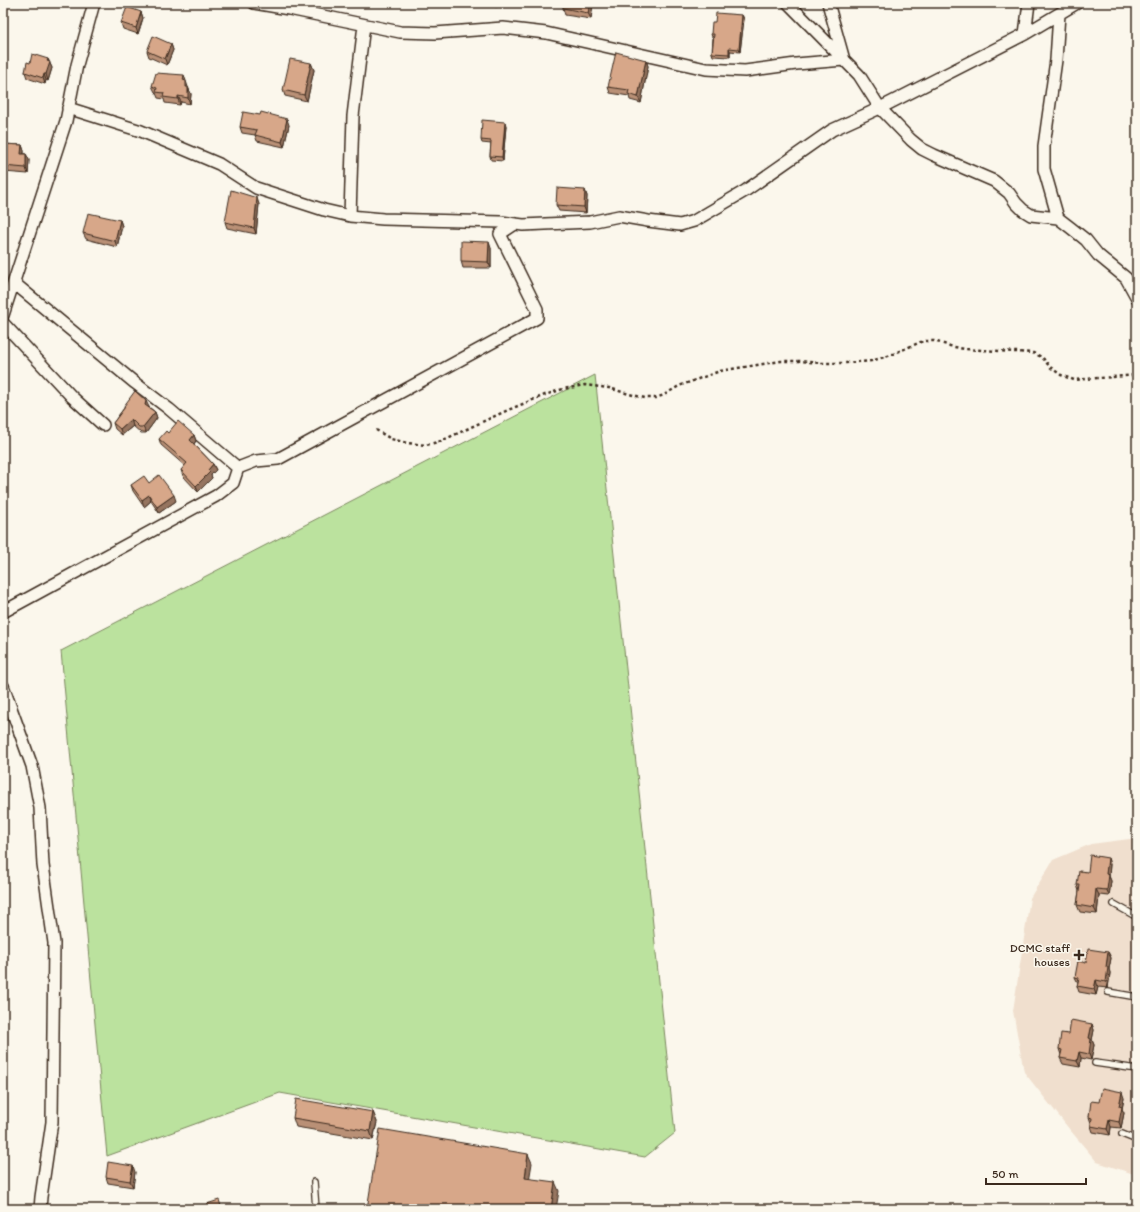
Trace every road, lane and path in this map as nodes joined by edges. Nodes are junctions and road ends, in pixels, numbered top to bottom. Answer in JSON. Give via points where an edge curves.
{"nodes":[{"id":1,"x":94,"y":3,"type":"edge"},
{"id":2,"x":254,"y":3,"type":"edge"},
{"id":3,"x":788,"y":3,"type":"edge"},
{"id":4,"x":828,"y":3,"type":"edge"},
{"id":5,"x":1029,"y":3,"type":"edge"},
{"id":6,"x":1077,"y":3,"type":"edge"},
{"id":7,"x":1059,"y":14,"type":"junction"},
{"id":8,"x":364,"y":25,"type":"junction"},
{"id":9,"x":1025,"y":34,"type":"junction"},
{"id":10,"x":844,"y":60,"type":"junction"},
{"id":11,"x":68,"y":108,"type":"junction"},
{"id":12,"x":880,"y":108,"type":"junction"},
{"id":13,"x":350,"y":216,"type":"junction"},
{"id":14,"x":1058,"y":218,"type":"junction"},
{"id":15,"x":515,"y":224,"type":"junction"},
{"id":16,"x":14,"y":283,"type":"junction"},
{"id":17,"x":1137,"y":298,"type":"edge"},
{"id":18,"x":3,"y":315,"type":"edge"},
{"id":19,"x":3,"y":323,"type":"edge"},
{"id":20,"x":1137,"y":375,"type":"edge"},
{"id":21,"x":103,"y":425,"type":"dead end"},
{"id":22,"x":376,"y":430,"type":"dead end"},
{"id":23,"x":238,"y":468,"type":"junction"},
{"id":24,"x":3,"y":612,"type":"edge"},
{"id":25,"x":3,"y":686,"type":"edge"},
{"id":26,"x":1114,"y":904,"type":"dead end"},
{"id":27,"x":1137,"y":918,"type":"edge"},
{"id":28,"x":1108,"y":992,"type":"dead end"},
{"id":29,"x":1137,"y":997,"type":"edge"},
{"id":30,"x":1095,"y":1063,"type":"dead end"},
{"id":31,"x":1137,"y":1069,"type":"edge"},
{"id":32,"x":1122,"y":1134,"type":"dead end"},
{"id":33,"x":1137,"y":1140,"type":"edge"},
{"id":34,"x":314,"y":1182,"type":"dead end"},
{"id":35,"x":1137,"y":1202,"type":"edge"},
{"id":36,"x":40,"y":1209,"type":"edge"},
{"id":37,"x":316,"y":1209,"type":"edge"},
{"id":38,"x":1133,"y":1209,"type":"edge"}],
"edges":[{"from":1,"to":11,"type":"street"},
{"from":2,"to":8,"type":"street"},
{"from":3,"to":10,"type":"street"},
{"from":4,"to":10,"type":"street"},
{"from":5,"to":9,"type":"street"},
{"from":6,"to":7,"type":"street"},
{"from":7,"to":9,"type":"street"},
{"from":7,"to":14,"type":"street","via":[[1056,60],[1044,146],[1044,169]]},
{"from":8,"to":10,"type":"street","via":[[400,32],[435,33],[502,28],[546,33],[706,69],[745,71]]},
{"from":8,"to":13,"type":"street","via":[[353,116]]},
{"from":9,"to":12,"type":"street"},
{"from":10,"to":12,"type":"street","via":[[859,75]]},
{"from":11,"to":13,"type":"street","via":[[141,131],[219,164],[256,188]]},
{"from":11,"to":16,"type":"street"},
{"from":12,"to":14,"type":"street","via":[[922,149],[994,181],[1031,215]]},
{"from":12,"to":15,"type":"street","via":[[832,130],[745,191],[694,221],[680,225],[619,216],[590,222]]},
{"from":13,"to":15,"type":"street"},
{"from":14,"to":17,"type":"street","via":[[1086,240],[1098,255],[1126,278]]},
{"from":15,"to":23,"type":"street","via":[[500,234],[537,309],[537,318],[278,460],[256,461]]},
{"from":16,"to":18,"type":"street"},
{"from":16,"to":23,"type":"street"},
{"from":19,"to":21,"type":"street","via":[[72,397]]},
{"from":20,"to":22,"type":"path","via":[[1074,380],[1061,375],[1042,357],[1033,353],[964,349],[934,341],[923,341],[871,361],[780,361],[720,371],[679,386],[656,398],[585,385],[563,389],[426,445],[391,438]]},
{"from":23,"to":24,"type":"street","via":[[233,483],[216,496]]},
{"from":25,"to":36,"type":"street","via":[[32,766],[40,808],[43,865],[54,942],[52,1122]]},
{"from":26,"to":27,"type":"lane"},
{"from":28,"to":29,"type":"lane"},
{"from":30,"to":31,"type":"lane"},
{"from":32,"to":33,"type":"lane"},
{"from":34,"to":37,"type":"lane"},
{"from":35,"to":38,"type":"lane"}]}
